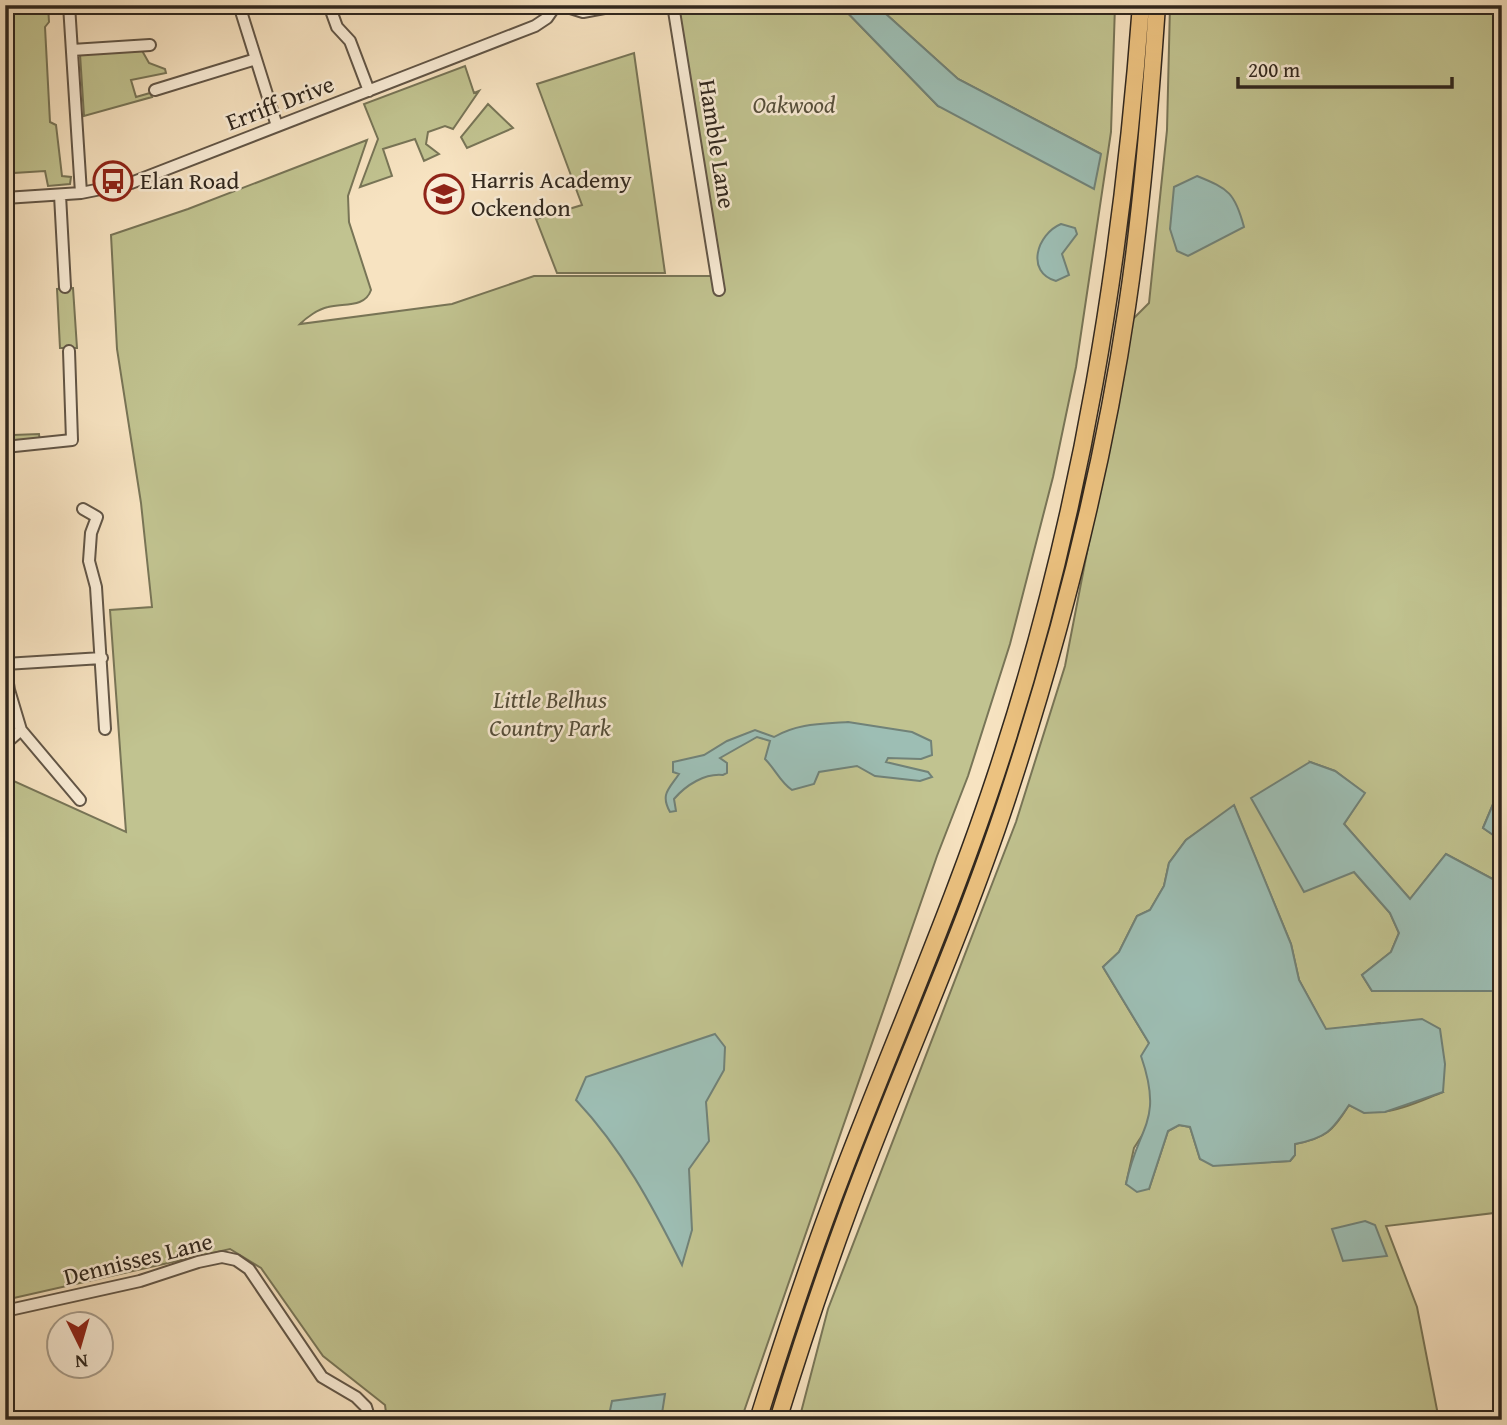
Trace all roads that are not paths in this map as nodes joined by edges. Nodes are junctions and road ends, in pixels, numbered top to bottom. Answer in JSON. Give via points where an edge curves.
{"nodes":[{"id":1,"x":69,"y":5,"type":"edge"},
{"id":2,"x":239,"y":5,"type":"edge"},
{"id":3,"x":329,"y":5,"type":"edge"},
{"id":4,"x":559,"y":5,"type":"edge"},
{"id":5,"x":620,"y":5,"type":"edge"},
{"id":6,"x":673,"y":5,"type":"edge"},
{"id":7,"x":1141,"y":5,"type":"edge"},
{"id":8,"x":1157,"y":5,"type":"edge"},
{"id":9,"x":150,"y":45,"type":"dead end"},
{"id":10,"x":72,"y":50,"type":"junction"},
{"id":11,"x":256,"y":59,"type":"junction"},
{"id":12,"x":155,"y":90,"type":"dead end"},
{"id":13,"x":369,"y":91,"type":"junction"},
{"id":14,"x":277,"y":126,"type":"junction"},
{"id":15,"x":81,"y":193,"type":"junction"},
{"id":16,"x":60,"y":195,"type":"junction"},
{"id":17,"x":5,"y":198,"type":"edge"},
{"id":18,"x":65,"y":287,"type":"dead end"},
{"id":19,"x":719,"y":290,"type":"dead end"},
{"id":20,"x":69,"y":351,"type":"dead end"},
{"id":21,"x":5,"y":447,"type":"edge"},
{"id":22,"x":83,"y":509,"type":"dead end"},
{"id":23,"x":102,"y":658,"type":"junction"},
{"id":24,"x":104,"y":729,"type":"dead end"},
{"id":25,"x":21,"y":730,"type":"junction"},
{"id":26,"x":5,"y":744,"type":"edge"},
{"id":27,"x":80,"y":800,"type":"dead end"},
{"id":28,"x":5,"y":1311,"type":"edge"},
{"id":29,"x":370,"y":1420,"type":"edge"},
{"id":30,"x":758,"y":1420,"type":"edge"},
{"id":31,"x":778,"y":1420,"type":"edge"}],
"edges":[{"from":1,"to":10,"type":"street"},
{"from":2,"to":11,"type":"street"},
{"from":3,"to":13,"type":"street","via":[[337,27],[350,41]]},
{"from":4,"to":5,"type":"street","name":"Erriff Drive","via":[[583,12]]},
{"from":4,"to":13,"type":"street","name":"Erriff Drive","via":[[535,26]]},
{"from":6,"to":19,"type":"street","name":"Hamble Lane"},
{"from":7,"to":30,"type":"highway","via":[[1109,308],[1081,460],[1045,614],[970,853],[830,1204]]},
{"from":8,"to":31,"type":"highway","via":[[1144,178],[1125,320],[1091,496],[1059,626],[988,854],[849,1208]]},
{"from":9,"to":10,"type":"street"},
{"from":10,"to":15,"type":"street"},
{"from":11,"to":12,"type":"street"},
{"from":11,"to":14,"type":"street"},
{"from":13,"to":14,"type":"street","name":"Erriff Drive"},
{"from":14,"to":15,"type":"street","name":"Erriff Drive","via":[[131,183]]},
{"from":15,"to":16,"type":"street","name":"Erriff Drive"},
{"from":16,"to":17,"type":"street","name":"Erriff Drive"},
{"from":16,"to":18,"type":"street"},
{"from":20,"to":21,"type":"street","via":[[72,440]]},
{"from":22,"to":23,"type":"street","via":[[97,517],[89,561]]},
{"from":23,"to":24,"type":"street"},
{"from":23,"to":25,"type":"street","via":[[5,664]]},
{"from":25,"to":26,"type":"street"},
{"from":25,"to":27,"type":"street"},
{"from":28,"to":29,"type":"street","name":"Dennisses Lane","via":[[140,1281],[198,1262],[236,1260],[248,1269],[322,1377],[356,1397]]}]}
